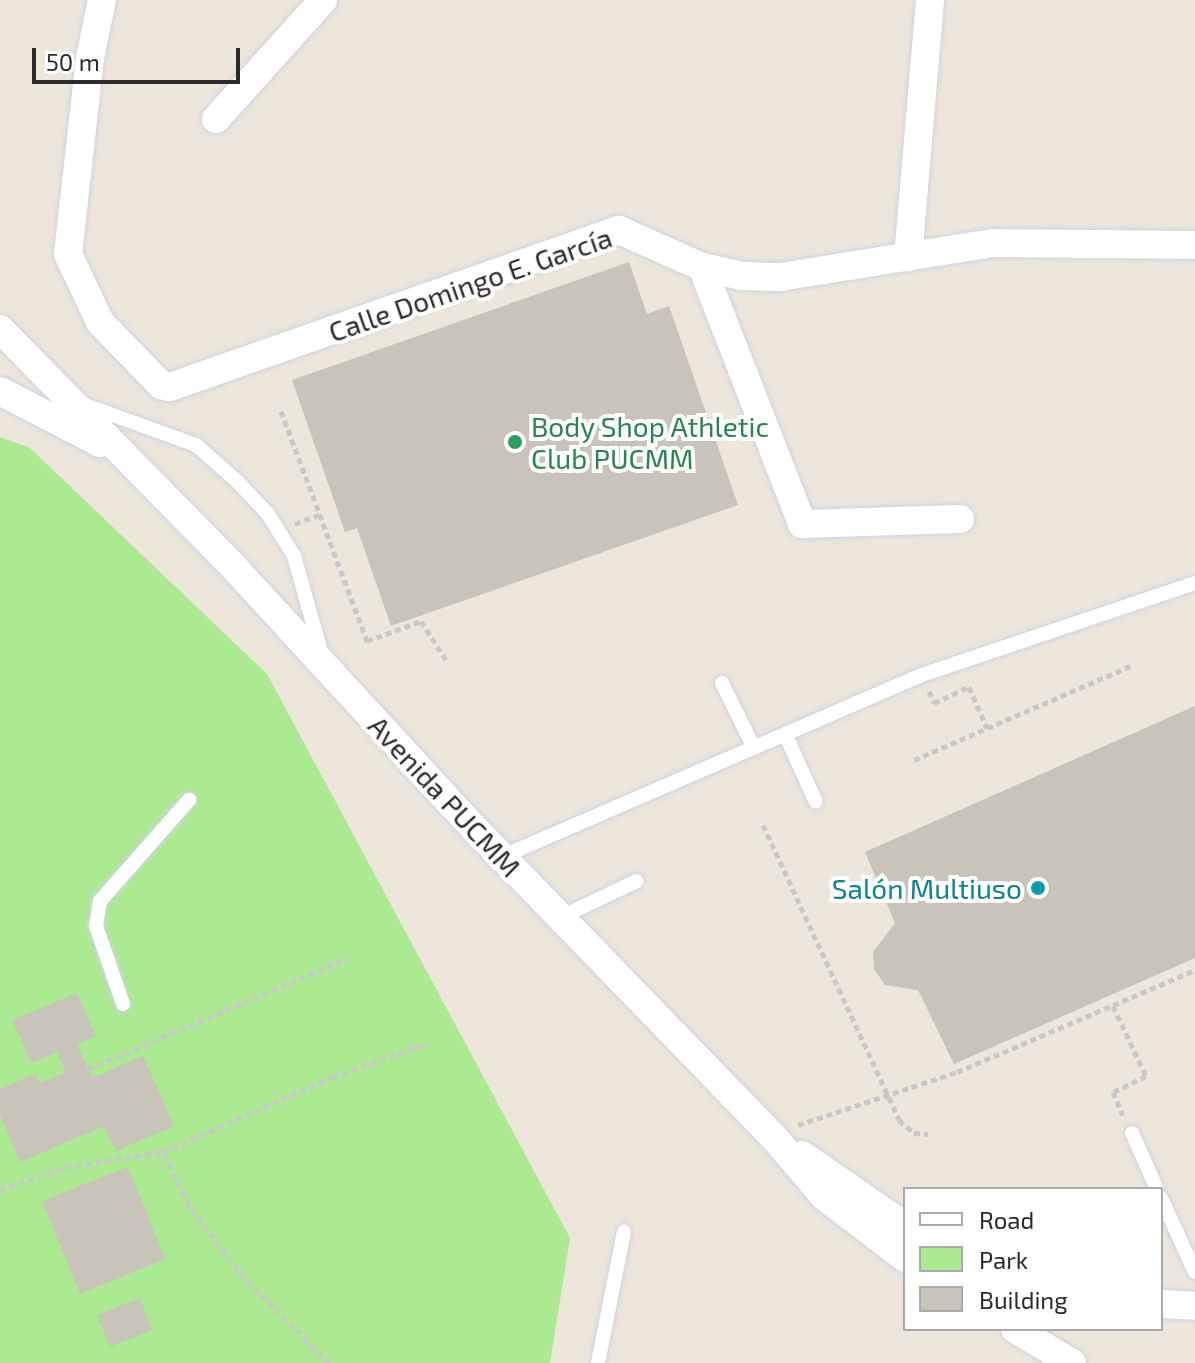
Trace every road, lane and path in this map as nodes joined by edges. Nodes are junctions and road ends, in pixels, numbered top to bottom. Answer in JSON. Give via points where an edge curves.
{"nodes":[{"id":1,"x":102,"y":0,"type":"edge"},
{"id":2,"x":323,"y":0,"type":"edge"},
{"id":3,"x":930,"y":0,"type":"edge"},
{"id":4,"x":216,"y":119,"type":"dead end"},
{"id":5,"x":1195,"y":245,"type":"edge"},
{"id":6,"x":908,"y":257,"type":"junction"},
{"id":7,"x":702,"y":267,"type":"junction"},
{"id":8,"x":0,"y":329,"type":"edge"},
{"id":9,"x":0,"y":391,"type":"edge"},
{"id":10,"x":70,"y":399,"type":"junction"},
{"id":11,"x":281,"y":411,"type":"dead end"},
{"id":12,"x":121,"y":455,"type":"junction"},
{"id":13,"x":960,"y":519,"type":"dead end"},
{"id":14,"x":1195,"y":583,"type":"edge"},
{"id":15,"x":446,"y":660,"type":"dead end"},
{"id":16,"x":1132,"y":665,"type":"dead end"},
{"id":17,"x":324,"y":666,"type":"junction"},
{"id":18,"x":922,"y":675,"type":"junction"},
{"id":19,"x":722,"y":683,"type":"dead end"},
{"id":20,"x":987,"y":728,"type":"junction"},
{"id":21,"x":786,"y":736,"type":"junction"},
{"id":22,"x":754,"y":748,"type":"junction"},
{"id":23,"x":914,"y":760,"type":"dead end"},
{"id":24,"x":189,"y":800,"type":"dead end"},
{"id":25,"x":816,"y":802,"type":"dead end"},
{"id":26,"x":763,"y":825,"type":"dead end"},
{"id":27,"x":501,"y":857,"type":"junction"},
{"id":28,"x":637,"y":881,"type":"dead end"},
{"id":29,"x":558,"y":918,"type":"junction"},
{"id":30,"x":348,"y":958,"type":"dead end"},
{"id":31,"x":1195,"y":970,"type":"edge"},
{"id":32,"x":123,"y":1004,"type":"dead end"},
{"id":33,"x":1113,"y":1006,"type":"junction"},
{"id":34,"x":428,"y":1043,"type":"dead end"},
{"id":35,"x":88,"y":1069,"type":"dead end"},
{"id":36,"x":887,"y":1094,"type":"junction"},
{"id":37,"x":1132,"y":1133,"type":"joint"},
{"id":38,"x":771,"y":1134,"type":"junction"},
{"id":39,"x":928,"y":1134,"type":"dead end"},
{"id":40,"x":163,"y":1152,"type":"junction"},
{"id":41,"x":1156,"y":1187,"type":"edge"},
{"id":42,"x":0,"y":1190,"type":"edge"},
{"id":43,"x":1163,"y":1202,"type":"edge"},
{"id":44,"x":903,"y":1225,"type":"edge"},
{"id":45,"x":624,"y":1232,"type":"dead end"},
{"id":46,"x":903,"y":1256,"type":"edge"},
{"id":47,"x":1195,"y":1272,"type":"edge"},
{"id":48,"x":1163,"y":1304,"type":"edge"},
{"id":49,"x":1195,"y":1306,"type":"edge"},
{"id":50,"x":1018,"y":1331,"type":"edge"},
{"id":51,"x":329,"y":1363,"type":"edge"},
{"id":52,"x":598,"y":1363,"type":"edge"},
{"id":53,"x":1072,"y":1363,"type":"edge"}],
"edges":[{"from":1,"to":7,"type":"street","name":"Calle Domingo E. García","via":[[90,58],[68,254],[100,322],[161,385],[181,385],[619,230]]},
{"from":2,"to":4,"type":"street"},
{"from":3,"to":6,"type":"street"},
{"from":5,"to":6,"type":"street","name":"Calle Domingo E. García","via":[[993,243]]},
{"from":6,"to":7,"type":"street","name":"Calle Domingo E. García","via":[[780,277]]},
{"from":7,"to":13,"type":"street","via":[[802,524]]},
{"from":8,"to":10,"type":"street","name":"Avenida PUCMM"},
{"from":9,"to":12,"type":"street","name":"Avenida PUCMM"},
{"from":10,"to":12,"type":"street","name":"Avenida PUCMM"},
{"from":10,"to":17,"type":"lane","via":[[196,445],[237,481],[268,514],[294,556]]},
{"from":11,"to":15,"type":"path","via":[[367,641],[421,621]]},
{"from":12,"to":17,"type":"street","name":"Avenida PUCMM"},
{"from":14,"to":18,"type":"lane"},
{"from":16,"to":20,"type":"path"},
{"from":17,"to":27,"type":"street","name":"Avenida PUCMM"},
{"from":18,"to":20,"type":"path","via":[[934,703],[969,687]]},
{"from":18,"to":21,"type":"lane"},
{"from":19,"to":22,"type":"lane"},
{"from":20,"to":23,"type":"path"},
{"from":21,"to":22,"type":"lane"},
{"from":21,"to":25,"type":"lane"},
{"from":22,"to":27,"type":"lane"},
{"from":24,"to":32,"type":"lane","via":[[100,901],[96,926]]},
{"from":26,"to":36,"type":"path"},
{"from":27,"to":29,"type":"street","name":"Avenida PUCMM"},
{"from":28,"to":29,"type":"lane"},
{"from":29,"to":38,"type":"street","name":"Avenida PUCMM"},
{"from":30,"to":35,"type":"path"},
{"from":31,"to":33,"type":"path"},
{"from":33,"to":36,"type":"path","via":[[957,1072]]},
{"from":33,"to":37,"type":"path","via":[[1146,1076],[1113,1092]]},
{"from":34,"to":40,"type":"path","via":[[333,1077]]},
{"from":36,"to":38,"type":"path"},
{"from":36,"to":39,"type":"path","via":[[904,1128]]},
{"from":37,"to":41,"type":"lane"},
{"from":38,"to":44,"type":"street","name":"Avenida PUCMM"},
{"from":38,"to":46,"type":"street","name":"Avenida PUCMM","via":[[825,1197]]},
{"from":40,"to":42,"type":"path","via":[[66,1167]]},
{"from":40,"to":51,"type":"path","via":[[189,1205],[235,1266]]},
{"from":43,"to":47,"type":"lane"},
{"from":45,"to":52,"type":"lane"},
{"from":48,"to":49,"type":"street"},
{"from":50,"to":53,"type":"street"}]}
